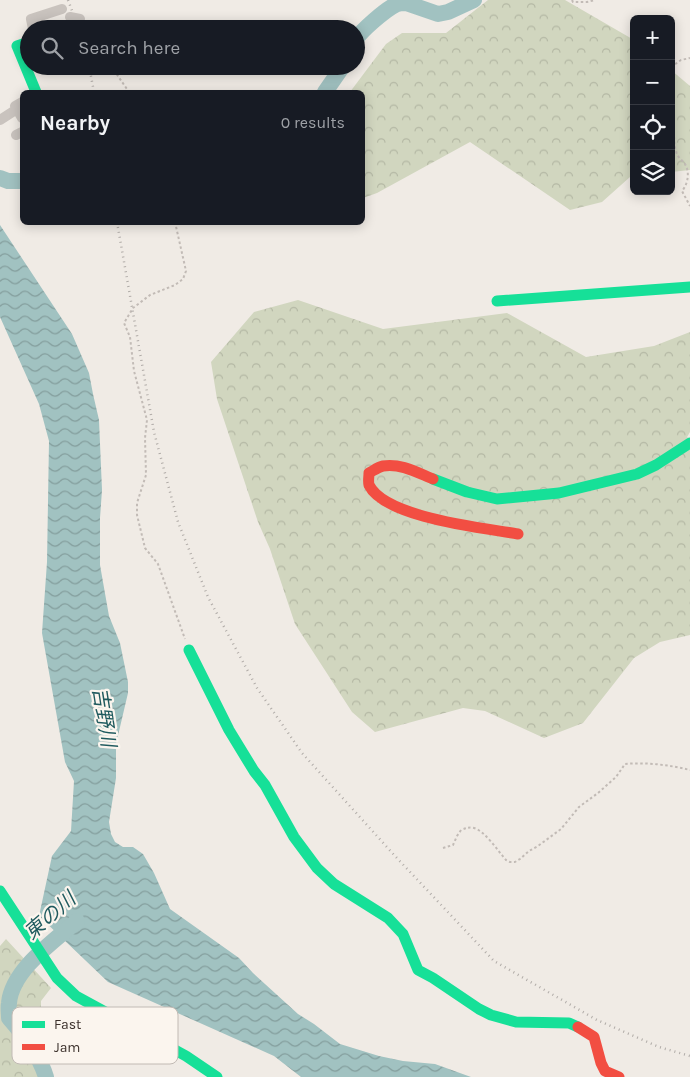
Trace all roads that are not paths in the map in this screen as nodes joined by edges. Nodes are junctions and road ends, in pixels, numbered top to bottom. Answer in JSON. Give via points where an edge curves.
{"nodes":[{"id":1,"x":61,"y":5,"type":"edge"},
{"id":2,"x":31,"y":20,"type":"edge"},
{"id":3,"x":79,"y":20,"type":"dead end"},
{"id":4,"x":29,"y":75,"type":"edge"},
{"id":5,"x":35,"y":90,"type":"edge"},
{"id":6,"x":20,"y":105,"type":"edge"},
{"id":7,"x":0,"y":120,"type":"edge"},
{"id":8,"x":690,"y":287,"type":"edge"},
{"id":9,"x":496,"y":301,"type":"dead end"},
{"id":10,"x":690,"y":443,"type":"edge"},
{"id":11,"x":518,"y":534,"type":"dead end"},
{"id":12,"x":189,"y":650,"type":"road end"},
{"id":13,"x":0,"y":891,"type":"edge"},
{"id":14,"x":96,"y":1007,"type":"edge"},
{"id":15,"x":178,"y":1052,"type":"edge"},
{"id":16,"x":218,"y":1077,"type":"edge"},
{"id":17,"x":619,"y":1077,"type":"edge"}],
"edges":[{"from":1,"to":2,"type":"street"},
{"from":1,"to":3,"type":"street","via":[[65,14]]},
{"from":4,"to":5,"type":"street"},
{"from":6,"to":7,"type":"street"},
{"from":8,"to":9,"type":"street"},
{"from":10,"to":11,"type":"street","via":[[637,474],[559,493],[516,498],[467,492],[410,468],[382,466],[368,473],[369,484],[384,502],[411,513]]},
{"from":12,"to":17,"type":"street","via":[[229,730],[294,837],[317,868],[334,884],[395,925],[403,934],[418,970],[491,1015],[516,1022],[569,1023],[587,1032],[594,1037],[605,1071]]},
{"from":13,"to":14,"type":"street","via":[[57,978],[76,996]]},
{"from":15,"to":16,"type":"street"}]}
